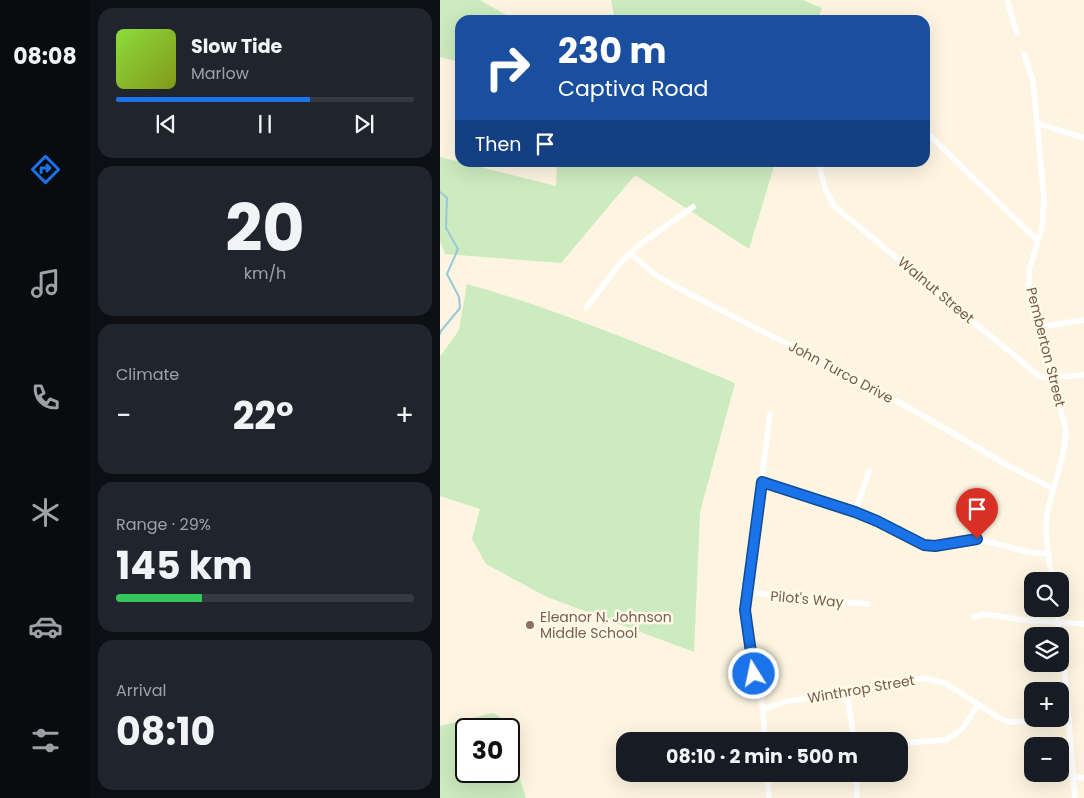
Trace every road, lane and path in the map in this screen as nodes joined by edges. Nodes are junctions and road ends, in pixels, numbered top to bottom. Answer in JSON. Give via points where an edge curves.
{"nodes":[{"id":1,"x":1007,"y":0,"type":"edge"},
{"id":2,"x":1017,"y":33,"type":"dead end"},
{"id":3,"x":1024,"y":54,"type":"dead end"},
{"id":4,"x":1036,"y":123,"type":"junction"},
{"id":5,"x":930,"y":136,"type":"edge"},
{"id":6,"x":1084,"y":138,"type":"edge"},
{"id":7,"x":819,"y":167,"type":"edge"},
{"id":8,"x":693,"y":207,"type":"dead end"},
{"id":9,"x":1037,"y":240,"type":"junction"},
{"id":10,"x":630,"y":253,"type":"junction"},
{"id":11,"x":586,"y":308,"type":"dead end"},
{"id":12,"x":1084,"y":320,"type":"edge"},
{"id":13,"x":1040,"y":327,"type":"junction"},
{"id":14,"x":1084,"y":375,"type":"edge"},
{"id":15,"x":1053,"y":378,"type":"junction"},
{"id":16,"x":770,"y":414,"type":"dead end"},
{"id":17,"x":869,"y":471,"type":"dead end"},
{"id":18,"x":762,"y":482,"type":"junction"},
{"id":19,"x":1054,"y":489,"type":"junction"},
{"id":20,"x":855,"y":512,"type":"junction"},
{"id":21,"x":1049,"y":554,"type":"junction"},
{"id":22,"x":1052,"y":572,"type":"edge"},
{"id":23,"x":746,"y":592,"type":"junction"},
{"id":24,"x":868,"y":604,"type":"dead end"},
{"id":25,"x":974,"y":617,"type":"dead end"},
{"id":26,"x":1057,"y":617,"type":"edge"},
{"id":27,"x":1058,"y":622,"type":"junction"},
{"id":28,"x":1084,"y":624,"type":"edge"},
{"id":29,"x":1065,"y":682,"type":"edge"},
{"id":30,"x":848,"y":693,"type":"junction"},
{"id":31,"x":978,"y":705,"type":"junction"},
{"id":32,"x":763,"y":709,"type":"junction"},
{"id":33,"x":1069,"y":720,"type":"edge"},
{"id":34,"x":1024,"y":722,"type":"edge"},
{"id":35,"x":764,"y":732,"type":"edge"},
{"id":36,"x":853,"y":732,"type":"edge"},
{"id":37,"x":908,"y":742,"type":"edge"},
{"id":38,"x":1074,"y":777,"type":"junction"},
{"id":39,"x":1084,"y":778,"type":"edge"},
{"id":40,"x":768,"y":782,"type":"edge"},
{"id":41,"x":856,"y":782,"type":"edge"},
{"id":42,"x":769,"y":798,"type":"edge"},
{"id":43,"x":857,"y":798,"type":"edge"},
{"id":44,"x":1074,"y":798,"type":"edge"}],
"edges":[{"from":1,"to":2,"type":"street"},
{"from":3,"to":4,"type":"street","name":"Pemberton Street","via":[[1033,80]]},
{"from":4,"to":6,"type":"street"},
{"from":4,"to":9,"type":"street","name":"Pemberton Street","via":[[1044,198],[1042,228]]},
{"from":5,"to":9,"type":"street"},
{"from":7,"to":15,"type":"street","name":"Walnut Street","via":[[834,206],[1039,376]]},
{"from":8,"to":10,"type":"street"},
{"from":9,"to":13,"type":"street","name":"Pemberton Street","via":[[1028,270],[1031,297]]},
{"from":10,"to":11,"type":"street"},
{"from":10,"to":19,"type":"street","name":"John Turco Drive","via":[[653,274],[913,410]]},
{"from":12,"to":13,"type":"street"},
{"from":13,"to":15,"type":"street","name":"Pemberton Street"},
{"from":14,"to":15,"type":"street","name":"Walnut Street"},
{"from":15,"to":19,"type":"street","name":"Pemberton Street","via":[[1066,430],[1064,454]]},
{"from":16,"to":18,"type":"street"},
{"from":17,"to":20,"type":"street"},
{"from":18,"to":20,"type":"street"},
{"from":18,"to":23,"type":"street"},
{"from":19,"to":21,"type":"street","name":"Pemberton Street","via":[[1048,509]]},
{"from":20,"to":21,"type":"street","via":[[924,545],[977,539]]},
{"from":21,"to":22,"type":"street","name":"Pemberton Street"},
{"from":23,"to":24,"type":"street","name":"Pilot's Way"},
{"from":23,"to":32,"type":"street","via":[[749,644]]},
{"from":25,"to":27,"type":"street","via":[[984,614]]},
{"from":26,"to":27,"type":"street"},
{"from":27,"to":28,"type":"street"},
{"from":27,"to":29,"type":"street"},
{"from":30,"to":31,"type":"street","name":"Winthrop Street","via":[[923,678],[945,683]]},
{"from":30,"to":32,"type":"street","name":"Winthrop Street","via":[[788,701]]},
{"from":30,"to":36,"type":"street"},
{"from":31,"to":34,"type":"street","name":"Winthrop Street","via":[[1009,722]]},
{"from":31,"to":37,"type":"street","via":[[962,729],[946,740]]},
{"from":32,"to":35,"type":"street"},
{"from":33,"to":38,"type":"street"},
{"from":38,"to":39,"type":"street"},
{"from":38,"to":44,"type":"street"},
{"from":40,"to":42,"type":"street"},
{"from":41,"to":43,"type":"street"}]}
